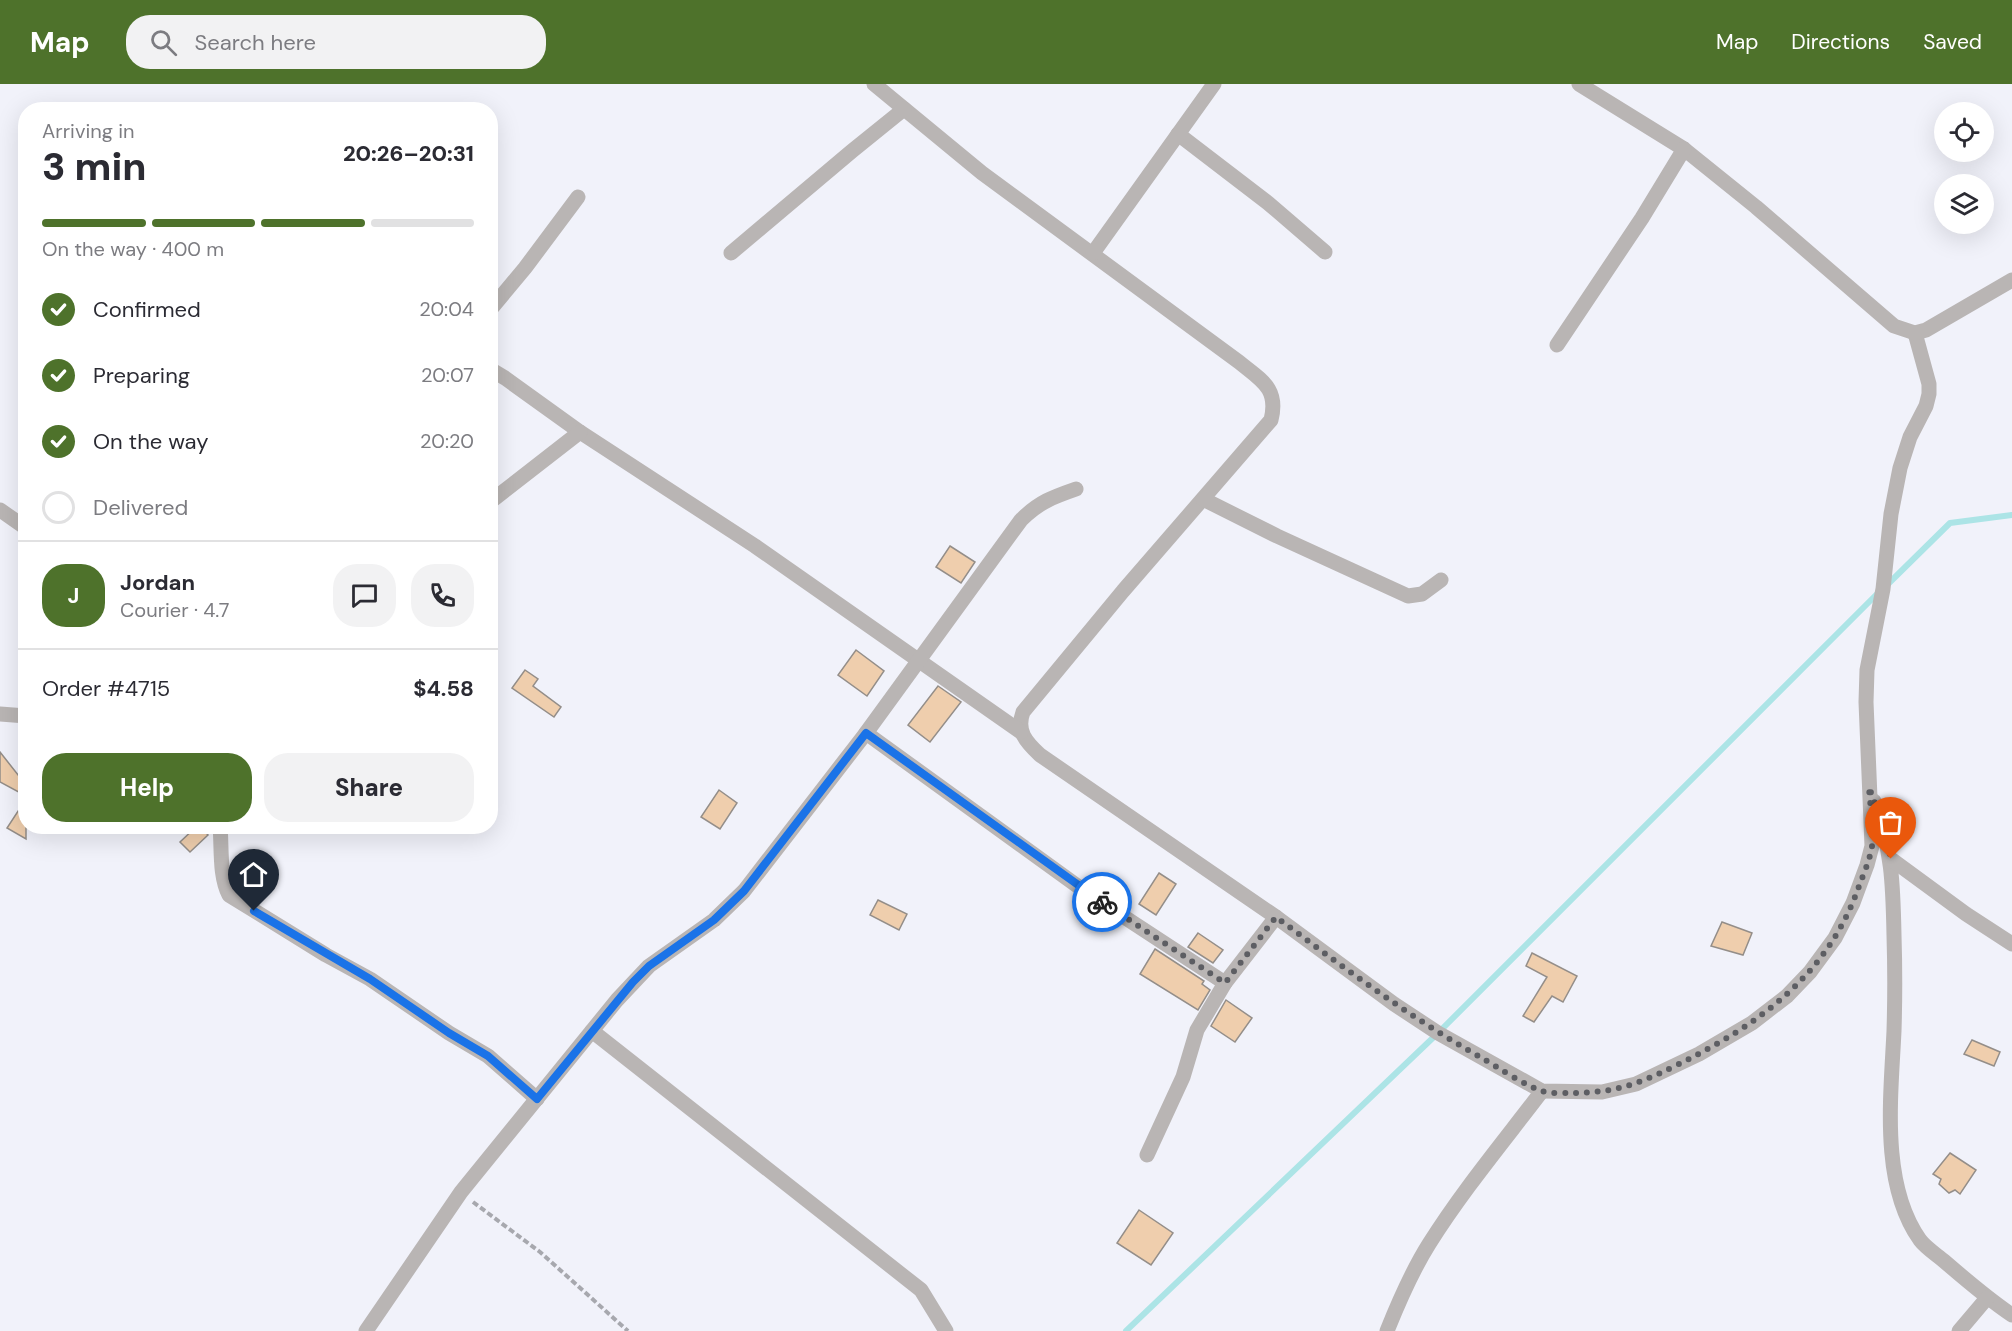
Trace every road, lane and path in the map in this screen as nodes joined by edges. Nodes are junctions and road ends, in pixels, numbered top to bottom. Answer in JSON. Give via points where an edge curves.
{"nodes":[{"id":1,"x":874,"y":84,"type":"edge"},
{"id":2,"x":1214,"y":84,"type":"edge"},
{"id":3,"x":1579,"y":84,"type":"edge"},
{"id":4,"x":904,"y":109,"type":"junction"},
{"id":5,"x":1178,"y":134,"type":"junction"},
{"id":6,"x":1684,"y":149,"type":"junction"},
{"id":7,"x":578,"y":197,"type":"dead end"},
{"id":8,"x":1325,"y":252,"type":"dead end"},
{"id":9,"x":731,"y":253,"type":"dead end"},
{"id":10,"x":1093,"y":253,"type":"junction"},
{"id":11,"x":2012,"y":280,"type":"edge"},
{"id":12,"x":498,"y":300,"type":"edge"},
{"id":13,"x":1915,"y":333,"type":"junction"},
{"id":14,"x":1557,"y":345,"type":"dead end"},
{"id":15,"x":498,"y":374,"type":"edge"},
{"id":16,"x":580,"y":432,"type":"junction"},
{"id":17,"x":1076,"y":489,"type":"dead end"},
{"id":18,"x":498,"y":496,"type":"edge"},
{"id":19,"x":1203,"y":499,"type":"junction"},
{"id":20,"x":0,"y":510,"type":"edge"},
{"id":21,"x":18,"y":522,"type":"edge"},
{"id":22,"x":1441,"y":580,"type":"dead end"},
{"id":23,"x":917,"y":661,"type":"junction"},
{"id":24,"x":0,"y":714,"type":"edge"},
{"id":25,"x":18,"y":715,"type":"edge"},
{"id":26,"x":1021,"y":732,"type":"junction"},
{"id":27,"x":866,"y":733,"type":"junction"},
{"id":28,"x":1869,"y":787,"type":"junction"},
{"id":29,"x":221,"y":834,"type":"edge"},
{"id":30,"x":1891,"y":859,"type":"junction"},
{"id":31,"x":1276,"y":917,"type":"junction"},
{"id":32,"x":2012,"y":944,"type":"edge"},
{"id":33,"x":1225,"y":983,"type":"junction"},
{"id":34,"x":592,"y":1031,"type":"junction"},
{"id":35,"x":1542,"y":1091,"type":"junction"},
{"id":36,"x":537,"y":1099,"type":"junction"},
{"id":37,"x":1147,"y":1155,"type":"dead end"},
{"id":38,"x":461,"y":1192,"type":"junction"},
{"id":39,"x":1987,"y":1298,"type":"junction"},
{"id":40,"x":2012,"y":1315,"type":"edge"},
{"id":41,"x":366,"y":1331,"type":"edge"},
{"id":42,"x":628,"y":1331,"type":"edge"},
{"id":43,"x":946,"y":1331,"type":"edge"},
{"id":44,"x":1387,"y":1331,"type":"edge"},
{"id":45,"x":1959,"y":1331,"type":"edge"}],
"edges":[{"from":1,"to":4,"type":"street"},
{"from":2,"to":5,"type":"street"},
{"from":3,"to":6,"type":"street"},
{"from":4,"to":9,"type":"street"},
{"from":4,"to":10,"type":"street","via":[[982,173]]},
{"from":5,"to":8,"type":"street"},
{"from":5,"to":10,"type":"street"},
{"from":6,"to":13,"type":"street","via":[[1894,326]]},
{"from":6,"to":14,"type":"street"},
{"from":7,"to":12,"type":"street"},
{"from":10,"to":19,"type":"street","via":[[1253,374],[1273,397],[1271,420]]},
{"from":11,"to":13,"type":"street","via":[[1938,324]]},
{"from":13,"to":28,"type":"street","via":[[1929,394],[1900,468],[1867,670]]},
{"from":15,"to":16,"type":"street"},
{"from":16,"to":18,"type":"street"},
{"from":16,"to":23,"type":"street","via":[[755,546]]},
{"from":17,"to":23,"type":"street","via":[[1046,499],[1021,520]]},
{"from":19,"to":22,"type":"street","via":[[1408,596],[1422,594]]},
{"from":19,"to":26,"type":"street","via":[[1023,712]]},
{"from":20,"to":21,"type":"street"},
{"from":23,"to":26,"type":"street"},
{"from":23,"to":27,"type":"street"},
{"from":24,"to":25,"type":"street"},
{"from":26,"to":31,"type":"street","via":[[1041,754]]},
{"from":27,"to":33,"type":"street","via":[[1092,896]]},
{"from":27,"to":34,"type":"street","via":[[744,891],[714,920],[649,966]]},
{"from":28,"to":30,"type":"street"},
{"from":28,"to":35,"type":"street","via":[[1872,846],[1853,903],[1810,972],[1787,996],[1752,1023],[1699,1054],[1636,1084],[1602,1092]]},
{"from":29,"to":36,"type":"street","via":[[229,895],[370,979],[488,1056]]},
{"from":30,"to":32,"type":"street"},
{"from":30,"to":39,"type":"street","via":[[1895,900],[1890,1078],[1894,1171],[1904,1211],[1921,1241]]},
{"from":31,"to":33,"type":"street"},
{"from":31,"to":35,"type":"street","via":[[1412,1016]]},
{"from":33,"to":37,"type":"street","via":[[1197,1030],[1183,1077]]},
{"from":34,"to":36,"type":"street"},
{"from":34,"to":43,"type":"street","via":[[921,1290]]},
{"from":35,"to":44,"type":"street","via":[[1429,1244]]},
{"from":36,"to":38,"type":"street"},
{"from":38,"to":41,"type":"street"},
{"from":38,"to":42,"type":"path","via":[[540,1252]]},
{"from":39,"to":40,"type":"street"},
{"from":39,"to":45,"type":"street"}]}
